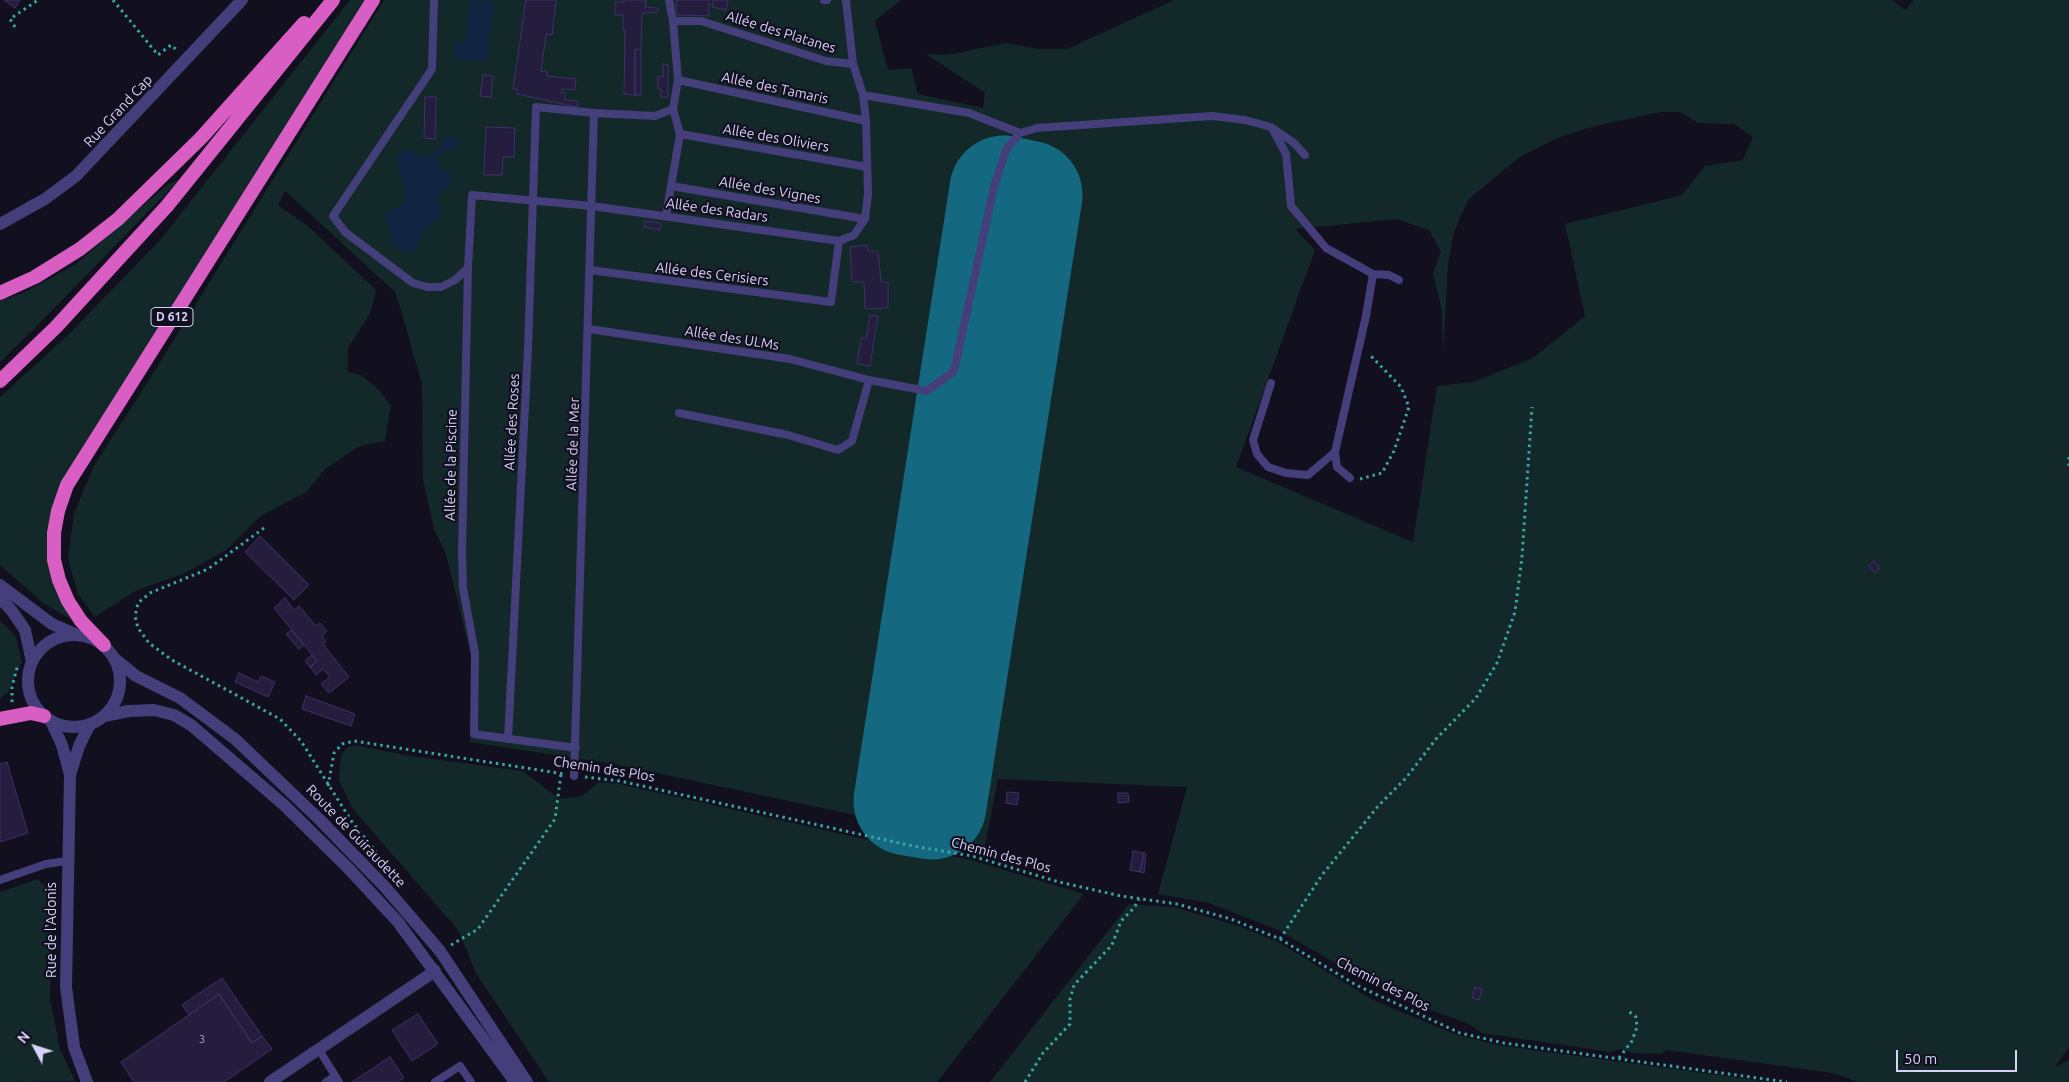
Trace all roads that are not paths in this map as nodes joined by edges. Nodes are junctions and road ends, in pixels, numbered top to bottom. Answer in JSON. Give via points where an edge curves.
{"nodes":[{"id":1,"x":242,"y":0,"type":"edge"},
{"id":2,"x":324,"y":0,"type":"edge"},
{"id":3,"x":333,"y":0,"type":"edge"},
{"id":4,"x":372,"y":0,"type":"edge"},
{"id":5,"x":434,"y":0,"type":"edge"},
{"id":6,"x":669,"y":0,"type":"edge"},
{"id":7,"x":846,"y":0,"type":"edge"},
{"id":8,"x":673,"y":21,"type":"junction"},
{"id":9,"x":853,"y":64,"type":"junction"},
{"id":10,"x":678,"y":80,"type":"junction"},
{"id":11,"x":863,"y":95,"type":"junction"},
{"id":12,"x":673,"y":109,"type":"junction"},
{"id":13,"x":594,"y":113,"type":"junction"},
{"id":14,"x":866,"y":121,"type":"junction"},
{"id":15,"x":1271,"y":127,"type":"junction"},
{"id":16,"x":1020,"y":133,"type":"junction"},
{"id":17,"x":680,"y":134,"type":"junction"},
{"id":18,"x":1305,"y":154,"type":"dead end"},
{"id":19,"x":867,"y":167,"type":"junction"},
{"id":20,"x":671,"y":186,"type":"junction"},
{"id":21,"x":472,"y":195,"type":"joint"},
{"id":22,"x":533,"y":200,"type":"junction"},
{"id":23,"x":592,"y":206,"type":"junction"},
{"id":24,"x":666,"y":215,"type":"junction"},
{"id":25,"x":865,"y":219,"type":"junction"},
{"id":26,"x":0,"y":224,"type":"edge"},
{"id":27,"x":839,"y":241,"type":"junction"},
{"id":28,"x":468,"y":268,"type":"junction"},
{"id":29,"x":590,"y":270,"type":"junction"},
{"id":30,"x":1373,"y":274,"type":"junction"},
{"id":31,"x":1398,"y":280,"type":"dead end"},
{"id":32,"x":0,"y":293,"type":"edge"},
{"id":33,"x":589,"y":329,"type":"junction"},
{"id":34,"x":869,"y":380,"type":"junction"},
{"id":35,"x":0,"y":381,"type":"edge"},
{"id":36,"x":1272,"y":383,"type":"dead end"},
{"id":37,"x":679,"y":413,"type":"dead end"},
{"id":38,"x":1335,"y":452,"type":"junction"},
{"id":39,"x":1350,"y":478,"type":"road end"},
{"id":40,"x":0,"y":584,"type":"edge"},
{"id":41,"x":0,"y":598,"type":"edge"},
{"id":42,"x":75,"y":634,"type":"junction"},
{"id":43,"x":104,"y":645,"type":"junction"},
{"id":44,"x":26,"y":659,"type":"junction"},
{"id":45,"x":115,"y":659,"type":"junction"},
{"id":46,"x":104,"y":716,"type":"junction"},
{"id":47,"x":0,"y":719,"type":"edge"},
{"id":48,"x":47,"y":719,"type":"junction"},
{"id":49,"x":90,"y":724,"type":"junction"},
{"id":50,"x":508,"y":739,"type":"junction"},
{"id":51,"x":576,"y":748,"type":"junction"},
{"id":52,"x":70,"y":774,"type":"junction"},
{"id":53,"x":574,"y":776,"type":"road end"},
{"id":54,"x":67,"y":861,"type":"junction"},
{"id":55,"x":0,"y":880,"type":"edge"},
{"id":56,"x":435,"y":971,"type":"junction"},
{"id":57,"x":318,"y":1048,"type":"junction"},
{"id":58,"x":337,"y":1079,"type":"edge"},
{"id":59,"x":87,"y":1082,"type":"edge"},
{"id":60,"x":270,"y":1082,"type":"edge"},
{"id":61,"x":326,"y":1082,"type":"edge"},
{"id":62,"x":435,"y":1082,"type":"edge"},
{"id":63,"x":471,"y":1082,"type":"edge"},
{"id":64,"x":515,"y":1082,"type":"edge"},
{"id":65,"x":526,"y":1082,"type":"edge"}],
"edges":[{"from":1,"to":26,"type":"street","name":"Rue Grand Cap","via":[[76,176],[45,199]]},
{"from":2,"to":32,"type":"highway","via":[[230,108],[118,219],[80,249],[35,277]]},
{"from":3,"to":35,"type":"highway","via":[[167,206],[56,327]]},
{"from":4,"to":43,"type":"highway","number":"D 612","via":[[67,485],[54,534],[57,573],[68,601]]},
{"from":5,"to":28,"type":"lane","via":[[432,69],[333,216],[345,232],[413,283],[441,287]]},
{"from":6,"to":8,"type":"lane"},
{"from":7,"to":9,"type":"lane"},
{"from":8,"to":9,"type":"lane","name":"Allée des Platanes","via":[[701,21],[826,61]]},
{"from":8,"to":10,"type":"lane"},
{"from":9,"to":11,"type":"lane"},
{"from":10,"to":12,"type":"lane"},
{"from":10,"to":14,"type":"lane","name":"Allée des Tamaris"},
{"from":11,"to":14,"type":"lane"},
{"from":11,"to":16,"type":"lane","via":[[969,113]]},
{"from":12,"to":13,"type":"lane","via":[[655,116]]},
{"from":12,"to":17,"type":"lane"},
{"from":13,"to":22,"type":"lane","name":"Allée des Roses","via":[[536,106]]},
{"from":13,"to":23,"type":"lane","name":"Allée de la Mer"},
{"from":14,"to":19,"type":"lane"},
{"from":15,"to":16,"type":"lane","via":[[1212,116],[1037,128]]},
{"from":15,"to":18,"type":"lane"},
{"from":15,"to":30,"type":"lane","via":[[1286,154],[1290,206],[1326,248]]},
{"from":16,"to":34,"type":"lane","name":"Allée des ULMs","via":[[1006,150],[994,187],[954,371],[927,392]]},
{"from":17,"to":19,"type":"lane","name":"Allée des Oliviers"},
{"from":17,"to":20,"type":"lane"},
{"from":19,"to":25,"type":"lane"},
{"from":20,"to":24,"type":"lane"},
{"from":20,"to":25,"type":"lane","name":"Allée des Vignes"},
{"from":21,"to":22,"type":"lane","name":"Allée des Radars"},
{"from":21,"to":28,"type":"lane","name":"Allée de la Piscine"},
{"from":22,"to":23,"type":"lane","name":"Allée des Radars"},
{"from":22,"to":50,"type":"lane","name":"Allée des Roses"},
{"from":23,"to":24,"type":"lane","name":"Allée des Radars"},
{"from":23,"to":29,"type":"lane","name":"Allée de la Mer"},
{"from":24,"to":27,"type":"lane","name":"Allée des Radars"},
{"from":25,"to":27,"type":"lane","via":[[854,235]]},
{"from":27,"to":29,"type":"lane","name":"Allée des Cerisiers","via":[[831,302]]},
{"from":28,"to":50,"type":"lane","name":"Allée de la Piscine","via":[[462,588],[475,653],[474,734]]},
{"from":29,"to":33,"type":"lane","name":"Allée de la Mer"},
{"from":30,"to":31,"type":"lane","via":[[1389,275]]},
{"from":30,"to":38,"type":"lane"},
{"from":33,"to":34,"type":"lane","name":"Allée des ULMs","via":[[790,359]]},
{"from":33,"to":51,"type":"lane","name":"Allée de la Mer"},
{"from":34,"to":37,"type":"lane","via":[[852,441],[838,450],[788,435]]},
{"from":36,"to":38,"type":"lane","via":[[1253,440],[1257,454],[1268,467],[1286,473],[1308,474]]},
{"from":38,"to":39,"type":"lane","via":[[1337,468]]},
{"from":40,"to":42,"type":"street","via":[[52,624]]},
{"from":41,"to":44,"type":"street","via":[[25,630]]},
{"from":42,"to":43,"type":"street","via":[[90,637]]},
{"from":42,"to":44,"type":"street","via":[[49,642]]},
{"from":43,"to":45,"type":"street"},
{"from":44,"to":48,"type":"street","via":[[29,691],[34,705]]},
{"from":45,"to":46,"type":"street","via":[[120,674],[119,690],[114,704]]},
{"from":45,"to":65,"type":"street","name":"Route de Guiraudette","via":[[136,676],[180,698],[235,739],[385,887],[440,951]]},
{"from":46,"to":49,"type":"street"},
{"from":46,"to":56,"type":"street","name":"Route de Guiraudette","via":[[154,710],[174,715],[191,725],[284,805],[349,869],[398,922]]},
{"from":47,"to":48,"type":"highway","via":[[31,713]]},
{"from":48,"to":49,"type":"street","via":[[63,726]]},
{"from":48,"to":52,"type":"street","name":"Rue de l'Adonis","via":[[62,745]]},
{"from":49,"to":52,"type":"street","name":"Rue de l'Adonis"},
{"from":50,"to":51,"type":"lane"},
{"from":51,"to":53,"type":"lane","name":"Allée de la Mer"},
{"from":52,"to":54,"type":"street","name":"Rue de l'Adonis"},
{"from":54,"to":55,"type":"lane","via":[[46,864]]},
{"from":54,"to":59,"type":"street","name":"Rue de l'Adonis","via":[[67,1005],[74,1047]]},
{"from":56,"to":57,"type":"street"},
{"from":56,"to":64,"type":"street","name":"Route de Guiraudette"},
{"from":56,"to":65,"type":"street","name":"Route de Guiraudette","via":[[444,971]]},
{"from":57,"to":58,"type":"lane"},
{"from":57,"to":60,"type":"street"},
{"from":58,"to":61,"type":"lane"},
{"from":62,"to":63,"type":"lane","via":[[460,1066]]}]}
